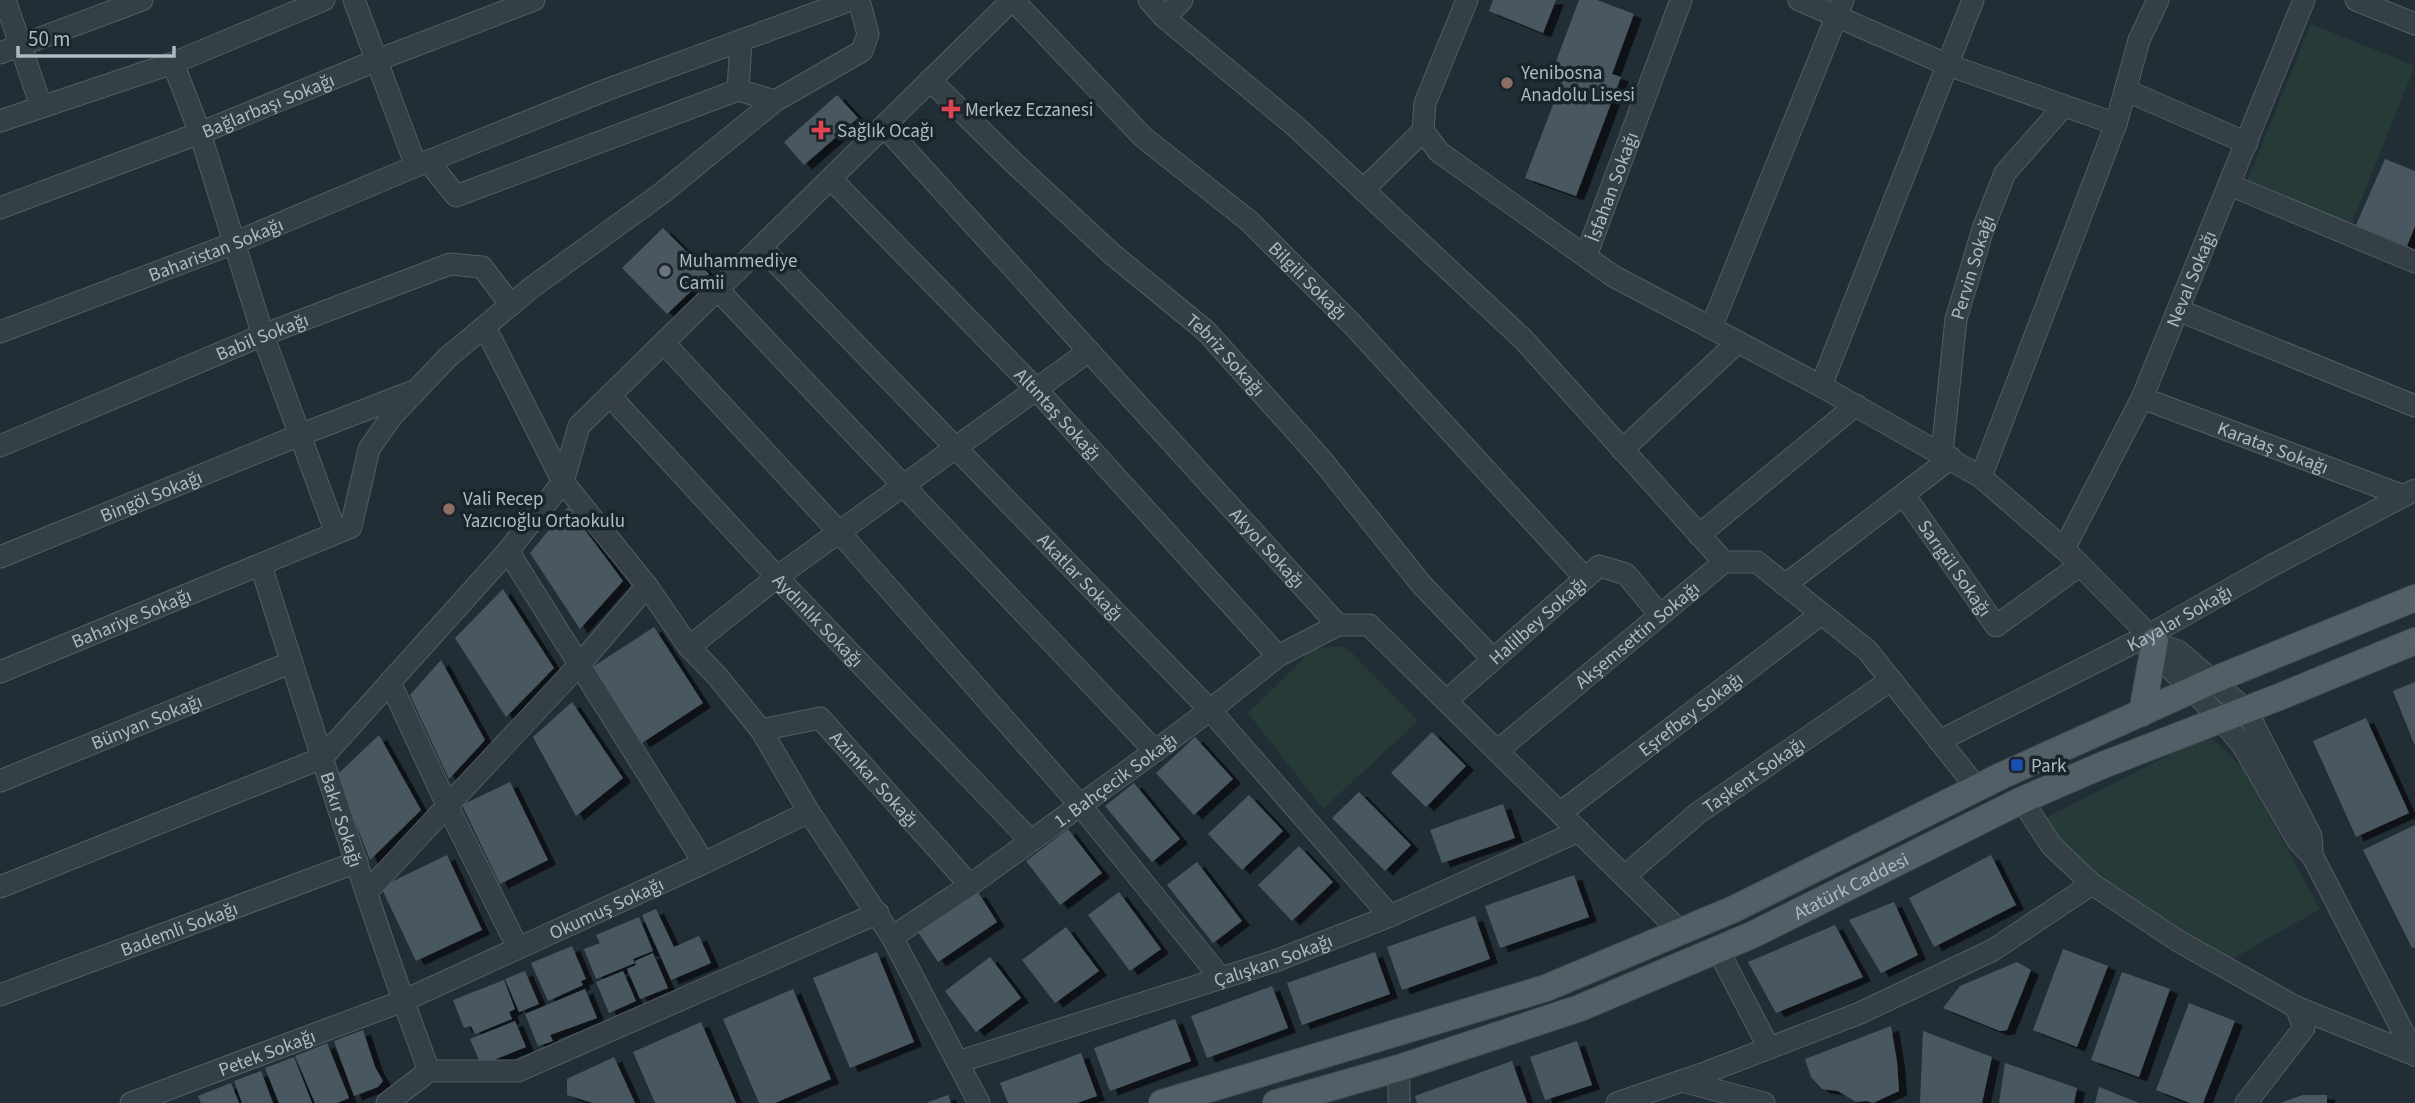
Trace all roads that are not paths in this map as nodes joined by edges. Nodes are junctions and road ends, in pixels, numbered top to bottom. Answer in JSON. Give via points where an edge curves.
{"nodes":[{"id":1,"x":5,"y":0,"type":"edge"},
{"id":2,"x":142,"y":0,"type":"edge"},
{"id":3,"x":324,"y":0,"type":"edge"},
{"id":4,"x":354,"y":0,"type":"edge"},
{"id":5,"x":534,"y":0,"type":"edge"},
{"id":6,"x":851,"y":0,"type":"edge"},
{"id":7,"x":859,"y":0,"type":"edge"},
{"id":8,"x":1013,"y":0,"type":"edge"},
{"id":9,"x":1149,"y":0,"type":"edge"},
{"id":10,"x":1182,"y":0,"type":"edge"},
{"id":11,"x":1467,"y":0,"type":"edge"},
{"id":12,"x":1681,"y":0,"type":"edge"},
{"id":13,"x":1799,"y":0,"type":"edge"},
{"id":14,"x":1973,"y":0,"type":"edge"},
{"id":15,"x":2158,"y":0,"type":"edge"},
{"id":16,"x":2304,"y":0,"type":"edge"},
{"id":17,"x":2356,"y":0,"type":"edge"},
{"id":18,"x":1840,"y":8,"type":"edge"},
{"id":19,"x":1166,"y":18,"type":"junction"},
{"id":20,"x":2415,"y":24,"type":"edge"},
{"id":21,"x":741,"y":40,"type":"junction"},
{"id":22,"x":20,"y":46,"type":"junction"},
{"id":23,"x":0,"y":53,"type":"edge"},
{"id":24,"x":375,"y":61,"type":"junction"},
{"id":25,"x":173,"y":63,"type":"junction"},
{"id":26,"x":1948,"y":65,"type":"junction"},
{"id":27,"x":930,"y":80,"type":"junction"},
{"id":28,"x":738,"y":90,"type":"junction"},
{"id":29,"x":2125,"y":90,"type":"junction"},
{"id":30,"x":775,"y":101,"type":"junction"},
{"id":31,"x":41,"y":106,"type":"junction"},
{"id":32,"x":2064,"y":106,"type":"junction"},
{"id":33,"x":0,"y":121,"type":"edge"},
{"id":34,"x":2116,"y":124,"type":"junction"},
{"id":35,"x":884,"y":126,"type":"junction"},
{"id":36,"x":1423,"y":131,"type":"junction"},
{"id":37,"x":200,"y":133,"type":"junction"},
{"id":38,"x":2247,"y":143,"type":"junction"},
{"id":39,"x":422,"y":164,"type":"junction"},
{"id":40,"x":831,"y":179,"type":"junction"},
{"id":41,"x":2230,"y":185,"type":"junction"},
{"id":42,"x":1363,"y":190,"type":"junction"},
{"id":43,"x":0,"y":208,"type":"edge"},
{"id":44,"x":234,"y":243,"type":"junction"},
{"id":45,"x":762,"y":248,"type":"junction"},
{"id":46,"x":1586,"y":256,"type":"junction"},
{"id":47,"x":2415,"y":262,"type":"edge"},
{"id":48,"x":718,"y":290,"type":"junction"},
{"id":49,"x":511,"y":305,"type":"junction"},
{"id":50,"x":2178,"y":310,"type":"junction"},
{"id":51,"x":485,"y":327,"type":"junction"},
{"id":52,"x":1711,"y":327,"type":"junction"},
{"id":53,"x":0,"y":332,"type":"edge"},
{"id":54,"x":263,"y":335,"type":"junction"},
{"id":55,"x":1738,"y":342,"type":"junction"},
{"id":56,"x":664,"y":343,"type":"junction"},
{"id":57,"x":1089,"y":351,"type":"junction"},
{"id":58,"x":1821,"y":386,"type":"junction"},
{"id":59,"x":1036,"y":389,"type":"junction"},
{"id":60,"x":417,"y":390,"type":"junction"},
{"id":61,"x":610,"y":396,"type":"junction"},
{"id":62,"x":2141,"y":398,"type":"junction"},
{"id":63,"x":1856,"y":405,"type":"junction"},
{"id":64,"x":2415,"y":406,"type":"edge"},
{"id":65,"x":300,"y":435,"type":"junction"},
{"id":66,"x":0,"y":446,"type":"edge"},
{"id":67,"x":954,"y":449,"type":"junction"},
{"id":68,"x":1622,"y":450,"type":"junction"},
{"id":69,"x":1947,"y":456,"type":"junction"},
{"id":70,"x":1981,"y":477,"type":"junction"},
{"id":71,"x":563,"y":482,"type":"junction"},
{"id":72,"x":902,"y":485,"type":"junction"},
{"id":73,"x":2409,"y":493,"type":"edge"},
{"id":74,"x":1903,"y":495,"type":"junction"},
{"id":75,"x":839,"y":531,"type":"junction"},
{"id":76,"x":336,"y":533,"type":"junction"},
{"id":77,"x":1699,"y":535,"type":"junction"},
{"id":78,"x":2064,"y":549,"type":"junction"},
{"id":79,"x":508,"y":551,"type":"junction"},
{"id":80,"x":0,"y":556,"type":"edge"},
{"id":81,"x":1724,"y":562,"type":"junction"},
{"id":82,"x":261,"y":566,"type":"junction"},
{"id":83,"x":2078,"y":566,"type":"junction"},
{"id":84,"x":776,"y":577,"type":"junction"},
{"id":85,"x":1586,"y":578,"type":"junction"},
{"id":86,"x":1785,"y":585,"type":"junction"},
{"id":87,"x":647,"y":586,"type":"junction"},
{"id":88,"x":2415,"y":598,"type":"edge"},
{"id":89,"x":1821,"y":614,"type":"junction"},
{"id":90,"x":1660,"y":615,"type":"junction"},
{"id":91,"x":1338,"y":625,"type":"junction"},
{"id":92,"x":2154,"y":640,"type":"junction"},
{"id":93,"x":2415,"y":641,"type":"edge"},
{"id":94,"x":689,"y":647,"type":"junction"},
{"id":95,"x":1278,"y":656,"type":"junction"},
{"id":96,"x":1493,"y":659,"type":"junction"},
{"id":97,"x":292,"y":662,"type":"junction"},
{"id":98,"x":579,"y":665,"type":"junction"},
{"id":99,"x":0,"y":672,"type":"edge"},
{"id":100,"x":1891,"y":680,"type":"junction"},
{"id":101,"x":390,"y":682,"type":"junction"},
{"id":102,"x":2203,"y":685,"type":"junction"},
{"id":103,"x":1446,"y":701,"type":"junction"},
{"id":104,"x":1210,"y":710,"type":"junction"},
{"id":105,"x":2246,"y":710,"type":"junction"},
{"id":106,"x":2142,"y":713,"type":"junction"},
{"id":107,"x":2221,"y":719,"type":"junction"},
{"id":108,"x":761,"y":730,"type":"junction"},
{"id":109,"x":1939,"y":741,"type":"junction"},
{"id":110,"x":1155,"y":751,"type":"junction"},
{"id":111,"x":1497,"y":751,"type":"junction"},
{"id":112,"x":322,"y":758,"type":"junction"},
{"id":113,"x":0,"y":781,"type":"edge"},
{"id":114,"x":1977,"y":789,"type":"junction"},
{"id":115,"x":2022,"y":800,"type":"junction"},
{"id":116,"x":447,"y":805,"type":"junction"},
{"id":117,"x":1080,"y":805,"type":"junction"},
{"id":118,"x":809,"y":812,"type":"junction"},
{"id":119,"x":1560,"y":813,"type":"junction"},
{"id":120,"x":1579,"y":831,"type":"junction"},
{"id":121,"x":1031,"y":841,"type":"junction"},
{"id":122,"x":2313,"y":857,"type":"junction"},
{"id":123,"x":357,"y":862,"type":"junction"},
{"id":124,"x":704,"y":863,"type":"junction"},
{"id":125,"x":1625,"y":876,"type":"junction"},
{"id":126,"x":2092,"y":884,"type":"junction"},
{"id":127,"x":970,"y":885,"type":"junction"},
{"id":128,"x":0,"y":887,"type":"edge"},
{"id":129,"x":367,"y":892,"type":"junction"},
{"id":130,"x":878,"y":913,"type":"junction"},
{"id":131,"x":1390,"y":915,"type":"junction"},
{"id":132,"x":1681,"y":932,"type":"junction"},
{"id":133,"x":892,"y":937,"type":"junction"},
{"id":134,"x":518,"y":948,"type":"junction"},
{"id":135,"x":1718,"y":950,"type":"junction"},
{"id":136,"x":1220,"y":977,"type":"junction"},
{"id":137,"x":0,"y":995,"type":"edge"},
{"id":138,"x":403,"y":1001,"type":"junction"},
{"id":139,"x":2296,"y":1007,"type":"junction"},
{"id":140,"x":1769,"y":1048,"type":"junction"},
{"id":141,"x":2415,"y":1055,"type":"edge"},
{"id":142,"x":958,"y":1062,"type":"junction"},
{"id":143,"x":1399,"y":1068,"type":"junction"},
{"id":144,"x":429,"y":1071,"type":"junction"},
{"id":145,"x":1681,"y":1081,"type":"junction"},
{"id":146,"x":1324,"y":1096,"type":"edge"},
{"id":147,"x":1638,"y":1099,"type":"edge"},
{"id":148,"x":131,"y":1103,"type":"edge"},
{"id":149,"x":387,"y":1103,"type":"edge"},
{"id":150,"x":979,"y":1103,"type":"edge"},
{"id":151,"x":1162,"y":1103,"type":"edge"},
{"id":152,"x":1276,"y":1103,"type":"edge"},
{"id":153,"x":1399,"y":1103,"type":"edge"},
{"id":154,"x":1617,"y":1103,"type":"edge"},
{"id":155,"x":1764,"y":1103,"type":"edge"},
{"id":156,"x":2246,"y":1103,"type":"edge"}],
"edges":[{"from":1,"to":22,"type":"street"},
{"from":2,"to":22,"type":"street"},
{"from":3,"to":25,"type":"street"},
{"from":4,"to":24,"type":"street"},
{"from":5,"to":24,"type":"street","name":"Bağlarbaşı Sokağı"},
{"from":6,"to":21,"type":"street","name":"Baharistan Sokağı"},
{"from":7,"to":30,"type":"street","via":[[868,34],[862,51]]},
{"from":8,"to":27,"type":"street"},
{"from":8,"to":85,"type":"street","name":"Bilgili Sokağı","via":[[1143,137],[1249,221],[1343,314]]},
{"from":9,"to":19,"type":"street"},
{"from":10,"to":19,"type":"street"},
{"from":11,"to":36,"type":"street","via":[[1424,103]]},
{"from":12,"to":46,"type":"street","name":"İsfahan Sokağı"},
{"from":13,"to":18,"type":"street"},
{"from":14,"to":26,"type":"street"},
{"from":15,"to":29,"type":"street","via":[[2139,40]]},
{"from":16,"to":38,"type":"street","name":"Neval Sokağı"},
{"from":17,"to":20,"type":"street"},
{"from":18,"to":26,"type":"street"},
{"from":18,"to":52,"type":"street"},
{"from":19,"to":42,"type":"street"},
{"from":21,"to":28,"type":"street"},
{"from":21,"to":39,"type":"street","name":"Baharistan Sokağı"},
{"from":22,"to":23,"type":"street"},
{"from":22,"to":31,"type":"street"},
{"from":24,"to":37,"type":"street","name":"Bağlarbaşı Sokağı"},
{"from":24,"to":39,"type":"street"},
{"from":25,"to":31,"type":"street"},
{"from":25,"to":37,"type":"street"},
{"from":26,"to":32,"type":"street"},
{"from":26,"to":58,"type":"street"},
{"from":27,"to":35,"type":"street"},
{"from":27,"to":96,"type":"street","name":"Tebriz Sokağı","via":[[1112,254],[1206,331],[1321,459],[1422,585]]},
{"from":28,"to":30,"type":"street"},
{"from":28,"to":39,"type":"street","via":[[456,196]]},
{"from":29,"to":34,"type":"street"},
{"from":29,"to":38,"type":"street"},
{"from":30,"to":49,"type":"street"},
{"from":31,"to":33,"type":"street"},
{"from":32,"to":34,"type":"street"},
{"from":32,"to":69,"type":"street","name":"Pervin Sokağı","via":[[2005,173],[1983,229],[1956,319]]},
{"from":34,"to":70,"type":"street"},
{"from":35,"to":40,"type":"street"},
{"from":35,"to":57,"type":"street","name":"Akyol Sokağı"},
{"from":36,"to":42,"type":"street"},
{"from":36,"to":46,"type":"street","via":[[1439,152]]},
{"from":37,"to":43,"type":"street","name":"Bağlarbaşı Sokağı"},
{"from":37,"to":44,"type":"street"},
{"from":38,"to":41,"type":"street","name":"Neval Sokağı"},
{"from":39,"to":44,"type":"street","name":"Baharistan Sokağı"},
{"from":40,"to":45,"type":"street"},
{"from":40,"to":59,"type":"street","name":"Altıntaş Sokağı"},
{"from":41,"to":47,"type":"street"},
{"from":41,"to":50,"type":"street","name":"Neval Sokağı"},
{"from":42,"to":68,"type":"street","via":[[1523,340]]},
{"from":44,"to":53,"type":"street","name":"Baharistan Sokağı"},
{"from":44,"to":54,"type":"street"},
{"from":45,"to":48,"type":"street"},
{"from":45,"to":67,"type":"street","name":"Akatlar Sokağı"},
{"from":46,"to":52,"type":"street","via":[[1614,276]]},
{"from":48,"to":56,"type":"street"},
{"from":48,"to":72,"type":"street"},
{"from":49,"to":51,"type":"street"},
{"from":49,"to":54,"type":"street","name":"Babil Sokağı","via":[[482,267],[450,264]]},
{"from":50,"to":62,"type":"street","name":"Neval Sokağı"},
{"from":50,"to":64,"type":"street"},
{"from":51,"to":60,"type":"street"},
{"from":51,"to":71,"type":"street"},
{"from":52,"to":55,"type":"street"},
{"from":54,"to":65,"type":"street"},
{"from":54,"to":66,"type":"street","name":"Babil Sokağı"},
{"from":55,"to":58,"type":"street"},
{"from":55,"to":68,"type":"street"},
{"from":56,"to":61,"type":"street"},
{"from":56,"to":75,"type":"street"},
{"from":57,"to":59,"type":"street"},
{"from":57,"to":91,"type":"street","name":"Akyol Sokağı"},
{"from":58,"to":63,"type":"street"},
{"from":59,"to":67,"type":"street"},
{"from":59,"to":95,"type":"street","name":"Altıntaş Sokağı"},
{"from":60,"to":65,"type":"street","name":"Bingöl Sokağı"},
{"from":60,"to":76,"type":"street","via":[[369,449],[351,527]]},
{"from":61,"to":71,"type":"street","via":[[579,426]]},
{"from":61,"to":84,"type":"street","name":"Aydınlık Sokağı"},
{"from":62,"to":73,"type":"street","name":"Karataş Sokağı"},
{"from":62,"to":78,"type":"street","name":"Neval Sokağı"},
{"from":63,"to":69,"type":"street"},
{"from":63,"to":77,"type":"street"},
{"from":65,"to":76,"type":"street"},
{"from":65,"to":80,"type":"street","name":"Bingöl Sokağı"},
{"from":67,"to":72,"type":"street"},
{"from":67,"to":104,"type":"street","name":"Akatlar Sokağı"},
{"from":68,"to":77,"type":"street"},
{"from":69,"to":70,"type":"street"},
{"from":69,"to":74,"type":"street"},
{"from":70,"to":78,"type":"street"},
{"from":71,"to":79,"type":"street"},
{"from":71,"to":87,"type":"street"},
{"from":72,"to":75,"type":"street"},
{"from":72,"to":110,"type":"street"},
{"from":73,"to":92,"type":"street","name":"Kayalar Sokağı","via":[[2271,566]]},
{"from":74,"to":83,"type":"street","name":"Sarıgül Sokağı","via":[[1996,626]]},
{"from":74,"to":86,"type":"street"},
{"from":75,"to":84,"type":"street"},
{"from":75,"to":117,"type":"street"},
{"from":76,"to":82,"type":"street","name":"Bahariye Sokağı"},
{"from":77,"to":81,"type":"street"},
{"from":78,"to":83,"type":"street"},
{"from":79,"to":98,"type":"street"},
{"from":79,"to":101,"type":"street"},
{"from":81,"to":86,"type":"street","via":[[1757,562]]},
{"from":81,"to":90,"type":"street","name":"Akşemsettin Sokağı"},
{"from":82,"to":97,"type":"street","name":"Bakır Sokağı"},
{"from":82,"to":99,"type":"street","name":"Bahariye Sokağı"},
{"from":83,"to":92,"type":"street"},
{"from":84,"to":94,"type":"street"},
{"from":84,"to":121,"type":"street","name":"Aydınlık Sokağı"},
{"from":85,"to":90,"type":"street","name":"Halilbey Sokağı","via":[[1599,566],[1626,574]]},
{"from":85,"to":96,"type":"street","name":"Halilbey Sokağı"},
{"from":86,"to":89,"type":"street"},
{"from":87,"to":94,"type":"street"},
{"from":87,"to":98,"type":"street"},
{"from":88,"to":102,"type":"main road"},
{"from":89,"to":100,"type":"street","via":[[1867,650]]},
{"from":89,"to":119,"type":"street","name":"Eşrefbey Sokağı"},
{"from":90,"to":111,"type":"street","name":"Akşemsettin Sokağı"},
{"from":91,"to":95,"type":"street","name":"1. Bahçecik Sokağı"},
{"from":91,"to":103,"type":"street","via":[[1369,625]]},
{"from":92,"to":102,"type":"street","via":[[2178,650]]},
{"from":92,"to":106,"type":"main road"},
{"from":92,"to":109,"type":"street","name":"Kayalar Sokağı"},
{"from":93,"to":105,"type":"main road","name":"Atatürk Caddesi"},
{"from":94,"to":108,"type":"street"},
{"from":95,"to":104,"type":"street","name":"1. Bahçecik Sokağı"},
{"from":96,"to":103,"type":"street","name":"Halilbey Sokağı"},
{"from":97,"to":112,"type":"street","name":"Bakır Sokağı"},
{"from":97,"to":113,"type":"street","name":"Bünyan Sokağı"},
{"from":98,"to":116,"type":"street"},
{"from":98,"to":124,"type":"street"},
{"from":100,"to":109,"type":"street"},
{"from":100,"to":125,"type":"street","name":"Taşkent Sokağı","via":[[1698,813]]},
{"from":101,"to":112,"type":"street"},
{"from":101,"to":116,"type":"street"},
{"from":102,"to":105,"type":"street"},
{"from":102,"to":106,"type":"main road"},
{"from":102,"to":107,"type":"street"},
{"from":103,"to":111,"type":"street"},
{"from":104,"to":110,"type":"street","name":"1. Bahçecik Sokağı"},
{"from":104,"to":131,"type":"street","name":"Akatlar Sokağı"},
{"from":105,"to":107,"type":"main road","name":"Atatürk Caddesi"},
{"from":105,"to":122,"type":"street","via":[[2311,836]]},
{"from":106,"to":114,"type":"main road"},
{"from":107,"to":115,"type":"main road","name":"Atatürk Caddesi"},
{"from":107,"to":122,"type":"street","via":[[2243,746],[2298,841]]},
{"from":108,"to":118,"type":"street"},
{"from":108,"to":127,"type":"street","name":"Azimkar Sokağı","via":[[820,718]]},
{"from":109,"to":114,"type":"street"},
{"from":110,"to":117,"type":"street","name":"1. Bahçecik Sokağı"},
{"from":111,"to":119,"type":"street"},
{"from":112,"to":123,"type":"street","name":"Bakır Sokağı"},
{"from":112,"to":128,"type":"street"},
{"from":114,"to":132,"type":"main road"},
{"from":115,"to":126,"type":"street","via":[[2051,845]]},
{"from":115,"to":135,"type":"main road","name":"Atatürk Caddesi"},
{"from":116,"to":129,"type":"street"},
{"from":116,"to":134,"type":"street"},
{"from":117,"to":121,"type":"street","name":"1. Bahçecik Sokağı"},
{"from":117,"to":136,"type":"street"},
{"from":118,"to":124,"type":"street","name":"Okumuş Sokağı"},
{"from":118,"to":130,"type":"street"},
{"from":119,"to":120,"type":"street"},
{"from":120,"to":125,"type":"street"},
{"from":120,"to":131,"type":"street","name":"Çalışkan Sokağı"},
{"from":121,"to":127,"type":"street","name":"1. Bahçecik Sokağı"},
{"from":122,"to":141,"type":"street"},
{"from":123,"to":129,"type":"street","name":"Bakır Sokağı"},
{"from":123,"to":137,"type":"street","name":"Bademli Sokağı"},
{"from":124,"to":134,"type":"street","name":"Okumuş Sokağı"},
{"from":125,"to":132,"type":"street"},
{"from":126,"to":139,"type":"street","via":[[2180,942]]},
{"from":126,"to":140,"type":"street","via":[[1993,950],[1860,1013]]},
{"from":127,"to":133,"type":"street","name":"1. Bahçecik Sokağı"},
{"from":129,"to":138,"type":"street","name":"Bakır Sokağı"},
{"from":130,"to":133,"type":"street"},
{"from":130,"to":144,"type":"street","via":[[518,1070]]},
{"from":131,"to":136,"type":"street","name":"Çalışkan Sokağı","via":[[1275,961]]},
{"from":132,"to":151,"type":"main road","via":[[1546,988]]},
{"from":133,"to":142,"type":"street"},
{"from":134,"to":138,"type":"street","name":"Okumuş Sokağı"},
{"from":135,"to":140,"type":"street"},
{"from":135,"to":143,"type":"main road","name":"Atatürk Caddesi","via":[[1580,1008]]},
{"from":136,"to":142,"type":"street","name":"Çalışkan Sokağı"},
{"from":138,"to":144,"type":"street","name":"Bakır Sokağı"},
{"from":138,"to":148,"type":"street","name":"Petek Sokağı"},
{"from":139,"to":141,"type":"street"},
{"from":139,"to":156,"type":"street","via":[[2304,1028]]},
{"from":140,"to":145,"type":"street"},
{"from":142,"to":150,"type":"street"},
{"from":143,"to":146,"type":"main road","name":"Atatürk Caddesi"},
{"from":143,"to":153,"type":"street"},
{"from":144,"to":149,"type":"street"},
{"from":145,"to":147,"type":"street"},
{"from":145,"to":155,"type":"street"},
{"from":146,"to":152,"type":"main road","name":"Atatürk Caddesi"},
{"from":147,"to":154,"type":"street"}]}
